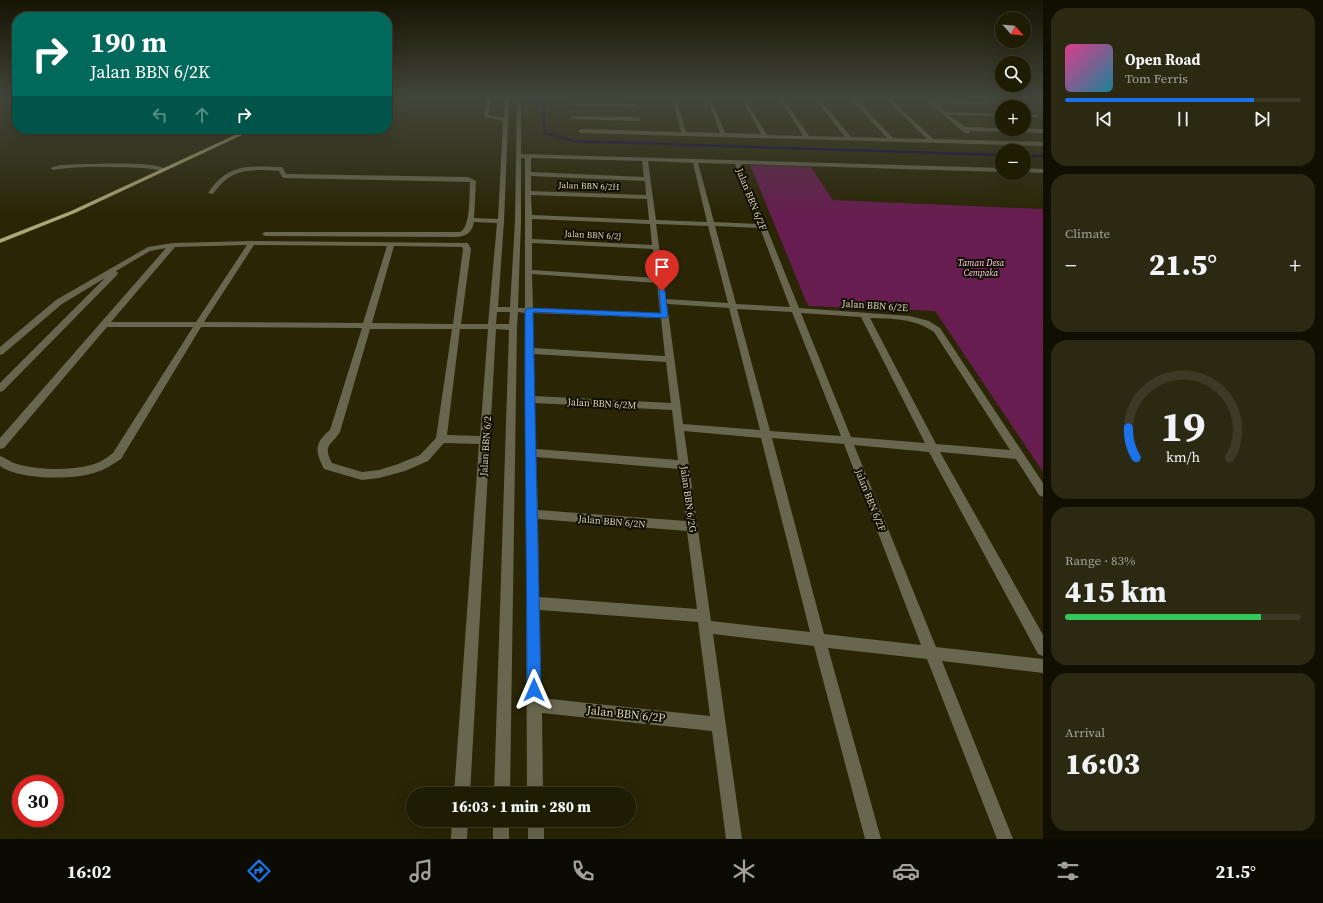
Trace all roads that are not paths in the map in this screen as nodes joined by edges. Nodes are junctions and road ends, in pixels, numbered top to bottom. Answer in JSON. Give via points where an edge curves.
{"nodes":[{"id":1,"x":233,"y":137,"type":"edge"},
{"id":2,"x":505,"y":137,"type":"edge"},
{"id":3,"x":522,"y":137,"type":"edge"},
{"id":4,"x":813,"y":137,"type":"edge"},
{"id":5,"x":928,"y":137,"type":"edge"},
{"id":6,"x":973,"y":137,"type":"edge"},
{"id":7,"x":849,"y":138,"type":"joint"},
{"id":8,"x":891,"y":139,"type":"joint"},
{"id":9,"x":931,"y":140,"type":"junction"},
{"id":10,"x":978,"y":141,"type":"junction"},
{"id":11,"x":1043,"y":144,"type":"edge"},
{"id":12,"x":504,"y":156,"type":"junction"},
{"id":13,"x":523,"y":156,"type":"junction"},
{"id":14,"x":645,"y":159,"type":"junction"},
{"id":15,"x":695,"y":161,"type":"junction"},
{"id":16,"x":737,"y":162,"type":"junction"},
{"id":17,"x":53,"y":168,"type":"dead end"},
{"id":18,"x":163,"y":170,"type":"junction"},
{"id":19,"x":995,"y":170,"type":"edge"},
{"id":20,"x":1031,"y":170,"type":"edge"},
{"id":21,"x":1043,"y":171,"type":"edge"},
{"id":22,"x":528,"y":174,"type":"junction"},
{"id":23,"x":647,"y":179,"type":"junction"},
{"id":24,"x":211,"y":193,"type":"dead end"},
{"id":25,"x":528,"y":193,"type":"junction"},
{"id":26,"x":650,"y":197,"type":"junction"},
{"id":27,"x":529,"y":217,"type":"junction"},
{"id":28,"x":471,"y":220,"type":"junction"},
{"id":29,"x":501,"y":221,"type":"junction"},
{"id":30,"x":653,"y":222,"type":"junction"},
{"id":31,"x":712,"y":224,"type":"junction"},
{"id":32,"x":763,"y":226,"type":"junction"},
{"id":33,"x":265,"y":234,"type":"dead end"},
{"id":34,"x":529,"y":241,"type":"junction"},
{"id":35,"x":0,"y":242,"type":"edge"},
{"id":36,"x":252,"y":243,"type":"junction"},
{"id":37,"x":391,"y":244,"type":"junction"},
{"id":38,"x":173,"y":245,"type":"junction"},
{"id":39,"x":656,"y":247,"type":"junction"},
{"id":40,"x":123,"y":264,"type":"junction"},
{"id":41,"x":529,"y":272,"type":"junction"},
{"id":42,"x":661,"y":281,"type":"junction"},
{"id":43,"x":663,"y":301,"type":"junction"},
{"id":44,"x":733,"y":306,"type":"junction"},
{"id":45,"x":494,"y":309,"type":"junction"},
{"id":46,"x":514,"y":310,"type":"junction"},
{"id":47,"x":529,"y":310,"type":"junction"},
{"id":48,"x":796,"y":310,"type":"junction"},
{"id":49,"x":864,"y":315,"type":"junction"},
{"id":50,"x":665,"y":316,"type":"junction"},
{"id":51,"x":104,"y":324,"type":"junction"},
{"id":52,"x":199,"y":324,"type":"junction"},
{"id":53,"x":368,"y":325,"type":"junction"},
{"id":54,"x":457,"y":326,"type":"junction"},
{"id":55,"x":492,"y":327,"type":"junction"},
{"id":56,"x":513,"y":327,"type":"junction"},
{"id":57,"x":529,"y":351,"type":"junction"},
{"id":58,"x":0,"y":352,"type":"edge"},
{"id":59,"x":670,"y":359,"type":"junction"},
{"id":60,"x":0,"y":389,"type":"edge"},
{"id":61,"x":529,"y":399,"type":"junction"},
{"id":62,"x":676,"y":407,"type":"junction"},
{"id":63,"x":678,"y":427,"type":"junction"},
{"id":64,"x":766,"y":435,"type":"junction"},
{"id":65,"x":441,"y":439,"type":"junction"},
{"id":66,"x":485,"y":440,"type":"junction"},
{"id":67,"x":848,"y":442,"type":"junction"},
{"id":68,"x":0,"y":445,"type":"edge"},
{"id":69,"x":933,"y":449,"type":"junction"},
{"id":70,"x":530,"y":453,"type":"junction"},
{"id":71,"x":1019,"y":455,"type":"junction"},
{"id":72,"x":0,"y":460,"type":"edge"},
{"id":73,"x":684,"y":465,"type":"junction"},
{"id":74,"x":1043,"y":492,"type":"edge"},
{"id":75,"x":532,"y":514,"type":"junction"},
{"id":76,"x":693,"y":527,"type":"junction"},
{"id":77,"x":533,"y":603,"type":"junction"},
{"id":78,"x":705,"y":622,"type":"junction"},
{"id":79,"x":819,"y":640,"type":"junction"},
{"id":80,"x":1043,"y":649,"type":"edge"},
{"id":81,"x":931,"y":653,"type":"junction"},
{"id":82,"x":1043,"y":666,"type":"edge"},
{"id":83,"x":534,"y":705,"type":"junction"},
{"id":84,"x":718,"y":724,"type":"junction"},
{"id":85,"x":462,"y":787,"type":"edge"},
{"id":86,"x":502,"y":787,"type":"edge"},
{"id":87,"x":535,"y":787,"type":"edge"},
{"id":88,"x":460,"y":827,"type":"edge"},
{"id":89,"x":501,"y":827,"type":"edge"},
{"id":90,"x":536,"y":827,"type":"edge"},
{"id":91,"x":459,"y":839,"type":"edge"},
{"id":92,"x":501,"y":839,"type":"edge"},
{"id":93,"x":536,"y":839,"type":"edge"},
{"id":94,"x":734,"y":839,"type":"edge"},
{"id":95,"x":873,"y":839,"type":"edge"},
{"id":96,"x":1005,"y":839,"type":"edge"}],
"edges":[{"from":1,"to":18,"type":"main road"},
{"from":2,"to":12,"type":"street","name":"Jalan BBN 6/2"},
{"from":3,"to":13,"type":"street"},
{"from":4,"to":7,"type":"street"},
{"from":5,"to":9,"type":"street"},
{"from":6,"to":10,"type":"street"},
{"from":7,"to":8,"type":"street"},
{"from":8,"to":9,"type":"street"},
{"from":9,"to":10,"type":"street"},
{"from":10,"to":11,"type":"street"},
{"from":12,"to":13,"type":"street"},
{"from":12,"to":29,"type":"street","name":"Jalan BBN 6/2"},
{"from":13,"to":14,"type":"street"},
{"from":13,"to":22,"type":"street"},
{"from":13,"to":46,"type":"street"},
{"from":14,"to":15,"type":"street"},
{"from":14,"to":23,"type":"street","name":"Jalan BBN 6/2G"},
{"from":15,"to":16,"type":"street"},
{"from":15,"to":31,"type":"street"},
{"from":16,"to":19,"type":"street"},
{"from":16,"to":32,"type":"street","name":"Jalan BBN 6/2F"},
{"from":17,"to":18,"type":"street","via":[[87,164],[150,166]]},
{"from":18,"to":35,"type":"main road","via":[[73,212]]},
{"from":20,"to":21,"type":"street"},
{"from":22,"to":23,"type":"street"},
{"from":22,"to":25,"type":"street"},
{"from":23,"to":26,"type":"street","name":"Jalan BBN 6/2G"},
{"from":24,"to":28,"type":"street","via":[[216,184],[235,171],[245,168],[281,168],[284,176],[468,179],[473,181]]},
{"from":25,"to":26,"type":"street","name":"Jalan BBN 6/2H"},
{"from":25,"to":27,"type":"street"},
{"from":26,"to":30,"type":"street","name":"Jalan BBN 6/2G"},
{"from":27,"to":30,"type":"street"},
{"from":27,"to":34,"type":"street"},
{"from":28,"to":29,"type":"street"},
{"from":28,"to":33,"type":"street","via":[[468,232],[464,235]]},
{"from":29,"to":45,"type":"street","name":"Jalan BBN 6/2"},
{"from":30,"to":31,"type":"street"},
{"from":30,"to":39,"type":"street","name":"Jalan BBN 6/2G"},
{"from":31,"to":32,"type":"street"},
{"from":31,"to":44,"type":"street"},
{"from":32,"to":48,"type":"street","name":"Jalan BBN 6/2F"},
{"from":34,"to":39,"type":"street","name":"Jalan BBN 6/2J"},
{"from":34,"to":41,"type":"street"},
{"from":36,"to":37,"type":"street"},
{"from":36,"to":38,"type":"street"},
{"from":36,"to":52,"type":"street"},
{"from":37,"to":53,"type":"street"},
{"from":37,"to":54,"type":"street","via":[[465,246],[467,249]]},
{"from":38,"to":40,"type":"street","via":[[148,249]]},
{"from":38,"to":51,"type":"street"},
{"from":39,"to":42,"type":"street","name":"Jalan BBN 6/2G"},
{"from":40,"to":58,"type":"street","via":[[59,302]]},
{"from":40,"to":60,"type":"street"},
{"from":41,"to":42,"type":"street"},
{"from":41,"to":47,"type":"street"},
{"from":42,"to":43,"type":"street","name":"Jalan BBN 6/2G"},
{"from":43,"to":44,"type":"street","name":"Jalan BBN 6/2E"},
{"from":43,"to":50,"type":"street","name":"Jalan BBN 6/2G"},
{"from":44,"to":48,"type":"street","name":"Jalan BBN 6/2E"},
{"from":44,"to":64,"type":"street"},
{"from":45,"to":46,"type":"street"},
{"from":45,"to":55,"type":"street","name":"Jalan BBN 6/2"},
{"from":46,"to":47,"type":"street"},
{"from":46,"to":56,"type":"street"},
{"from":47,"to":50,"type":"street"},
{"from":47,"to":57,"type":"street"},
{"from":48,"to":49,"type":"street","name":"Jalan BBN 6/2E"},
{"from":48,"to":67,"type":"street","name":"Jalan BBN 6/2F"},
{"from":49,"to":69,"type":"street"},
{"from":49,"to":71,"type":"street","name":"Jalan BBN 6/2E","via":[[910,318],[937,330]]},
{"from":50,"to":59,"type":"street","name":"Jalan BBN 6/2G"},
{"from":51,"to":52,"type":"street"},
{"from":51,"to":68,"type":"street"},
{"from":52,"to":53,"type":"street"},
{"from":52,"to":72,"type":"street","via":[[117,456],[107,464],[90,470],[38,473],[4,465]]},
{"from":53,"to":54,"type":"street"},
{"from":53,"to":65,"type":"street","via":[[335,432],[322,446],[322,456],[328,466],[362,476],[379,474],[424,458]]},
{"from":54,"to":55,"type":"street"},
{"from":54,"to":65,"type":"street"},
{"from":55,"to":56,"type":"street"},
{"from":55,"to":66,"type":"street","name":"Jalan BBN 6/2"},
{"from":56,"to":86,"type":"street"},
{"from":57,"to":59,"type":"street"},
{"from":57,"to":61,"type":"street"},
{"from":59,"to":62,"type":"street","name":"Jalan BBN 6/2G"},
{"from":61,"to":62,"type":"street","name":"Jalan BBN 6/2M"},
{"from":61,"to":70,"type":"street"},
{"from":62,"to":63,"type":"street","name":"Jalan BBN 6/2G"},
{"from":63,"to":64,"type":"street"},
{"from":63,"to":73,"type":"street","name":"Jalan BBN 6/2G"},
{"from":64,"to":67,"type":"street"},
{"from":64,"to":79,"type":"street"},
{"from":65,"to":66,"type":"street"},
{"from":66,"to":85,"type":"street","name":"Jalan BBN 6/2"},
{"from":67,"to":69,"type":"street"},
{"from":67,"to":81,"type":"street","name":"Jalan BBN 6/2F"},
{"from":69,"to":71,"type":"street"},
{"from":69,"to":80,"type":"street"},
{"from":70,"to":73,"type":"street"},
{"from":70,"to":75,"type":"street"},
{"from":71,"to":74,"type":"street","name":"Jalan BBN 6/2E"},
{"from":73,"to":76,"type":"street","name":"Jalan BBN 6/2G"},
{"from":75,"to":76,"type":"street","name":"Jalan BBN 6/2N"},
{"from":75,"to":77,"type":"street"},
{"from":76,"to":78,"type":"street","name":"Jalan BBN 6/2G"},
{"from":77,"to":78,"type":"street"},
{"from":77,"to":83,"type":"street"},
{"from":78,"to":79,"type":"street"},
{"from":78,"to":84,"type":"street","name":"Jalan BBN 6/2G"},
{"from":79,"to":81,"type":"street"},
{"from":79,"to":95,"type":"street"},
{"from":81,"to":82,"type":"street"},
{"from":81,"to":96,"type":"street","name":"Jalan BBN 6/2F"},
{"from":83,"to":84,"type":"street","name":"Jalan BBN 6/2P"},
{"from":83,"to":87,"type":"street"},
{"from":84,"to":94,"type":"street","name":"Jalan BBN 6/2G"},
{"from":88,"to":91,"type":"street"},
{"from":89,"to":92,"type":"street"},
{"from":90,"to":93,"type":"street"}]}
